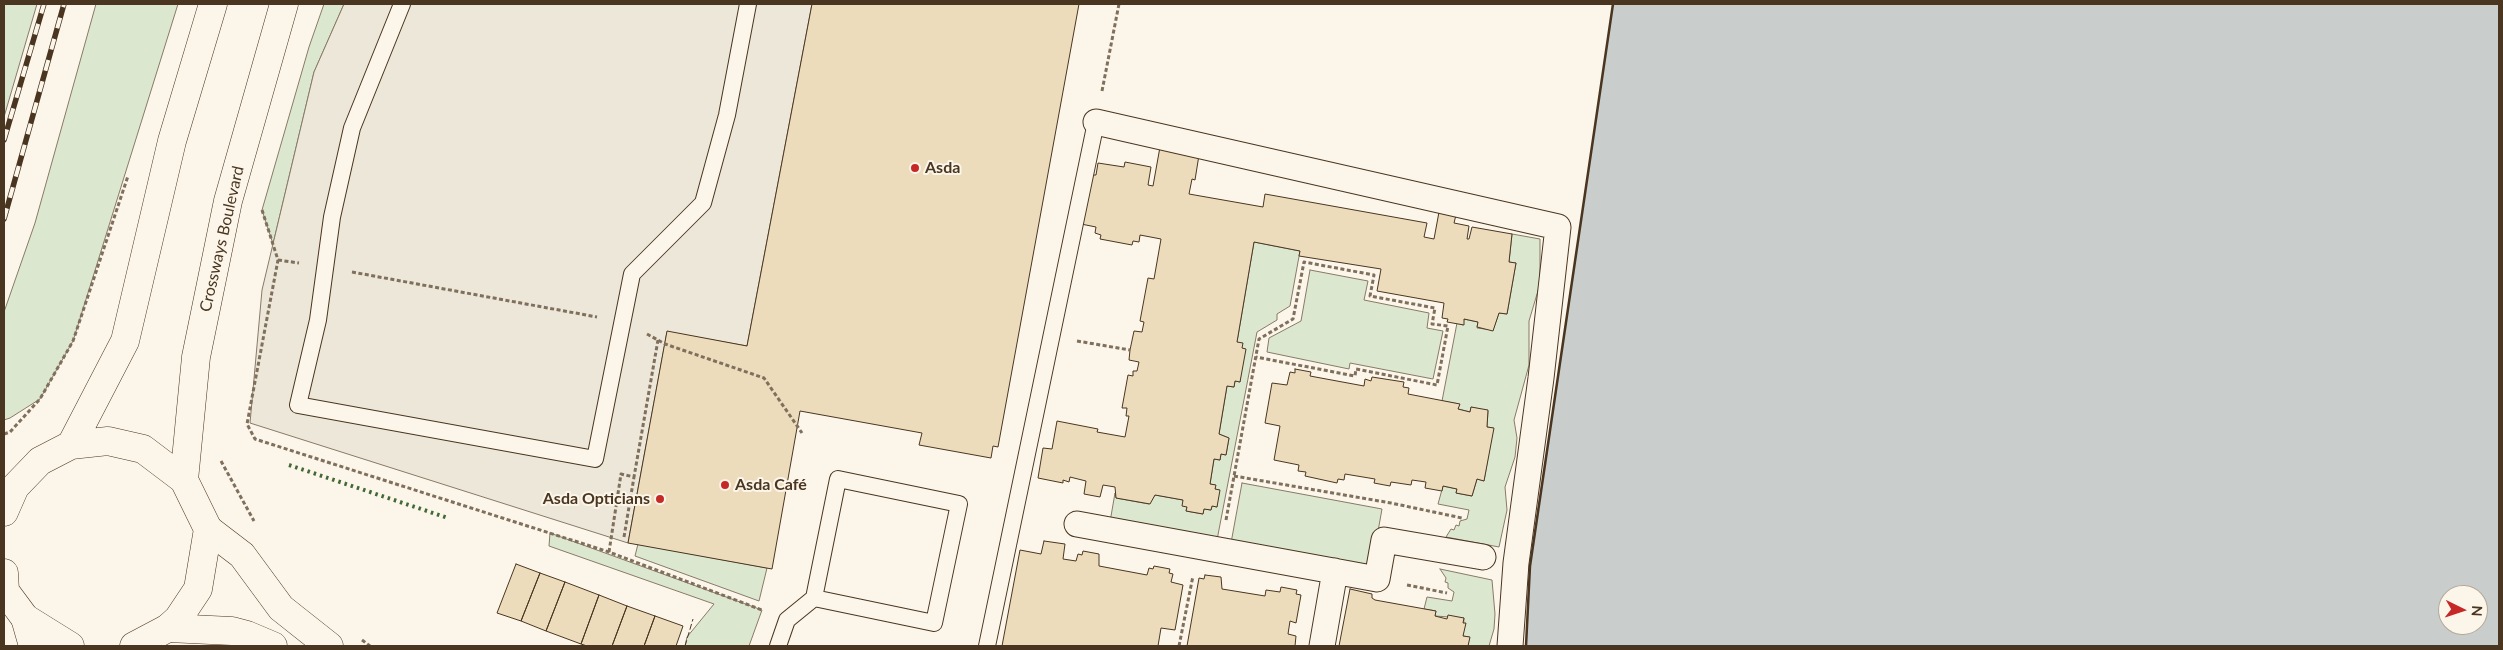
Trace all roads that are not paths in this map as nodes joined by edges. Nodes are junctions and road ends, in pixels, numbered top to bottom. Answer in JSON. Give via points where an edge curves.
{"nodes":[{"id":1,"x":212,"y":4,"type":"edge"},
{"id":2,"x":284,"y":4,"type":"edge"},
{"id":3,"x":402,"y":4,"type":"edge"},
{"id":4,"x":748,"y":4,"type":"edge"},
{"id":5,"x":1096,"y":122,"type":"joint"},
{"id":6,"x":71,"y":445,"type":"junction"},
{"id":7,"x":184,"y":480,"type":"junction"},
{"id":8,"x":9,"y":486,"type":"edge"},
{"id":9,"x":4,"y":512,"type":"edge"},
{"id":10,"x":1077,"y":524,"type":"dead end"},
{"id":11,"x":208,"y":530,"type":"junction"},
{"id":12,"x":1483,"y":557,"type":"dead end"},
{"id":13,"x":1335,"y":571,"type":"junction"},
{"id":14,"x":4,"y":584,"type":"edge"},
{"id":15,"x":814,"y":598,"type":"junction"},
{"id":16,"x":25,"y":618,"type":"junction"},
{"id":17,"x":168,"y":628,"type":"junction"},
{"id":18,"x":33,"y":646,"type":"edge"},
{"id":19,"x":70,"y":646,"type":"edge"},
{"id":20,"x":134,"y":646,"type":"edge"},
{"id":21,"x":273,"y":646,"type":"edge"},
{"id":22,"x":329,"y":646,"type":"edge"},
{"id":23,"x":778,"y":646,"type":"edge"},
{"id":24,"x":987,"y":646,"type":"edge"},
{"id":25,"x":1322,"y":646,"type":"edge"},
{"id":26,"x":1510,"y":646,"type":"edge"}],
"edges":[{"from":1,"to":6,"type":"main road","via":[[172,141],[125,341]]},
{"from":2,"to":7,"type":"main road","name":"Crossways Boulevard","via":[[228,201],[196,357]]},
{"from":3,"to":4,"type":"lane","via":[[352,128],[332,217],[318,320],[298,405],[595,459],[632,274],[703,203],[726,115]]},
{"from":5,"to":24,"type":"lane"},
{"from":5,"to":26,"type":"street","via":[[1558,227],[1542,378],[1516,563]]},
{"from":6,"to":7,"type":"main road","via":[[108,441],[143,449]]},
{"from":6,"to":8,"type":"main road","via":[[40,461]]},
{"from":7,"to":11,"type":"main road"},
{"from":8,"to":9,"type":"main road"},
{"from":10,"to":13,"type":"street"},
{"from":11,"to":17,"type":"main road","via":[[198,589]]},
{"from":11,"to":22,"type":"main road","via":[[242,555],[281,608]]},
{"from":12,"to":13,"type":"street","via":[[1384,540],[1377,579]]},
{"from":13,"to":25,"type":"street"},
{"from":14,"to":16,"type":"main road"},
{"from":15,"to":15,"type":"lane","via":[[838,479],[959,504],[934,623]]},
{"from":15,"to":23,"type":"lane","via":[[788,620]]},
{"from":16,"to":18,"type":"main road"},
{"from":16,"to":19,"type":"main road"},
{"from":17,"to":20,"type":"main road"},
{"from":17,"to":21,"type":"main road","via":[[224,630]]}]}
